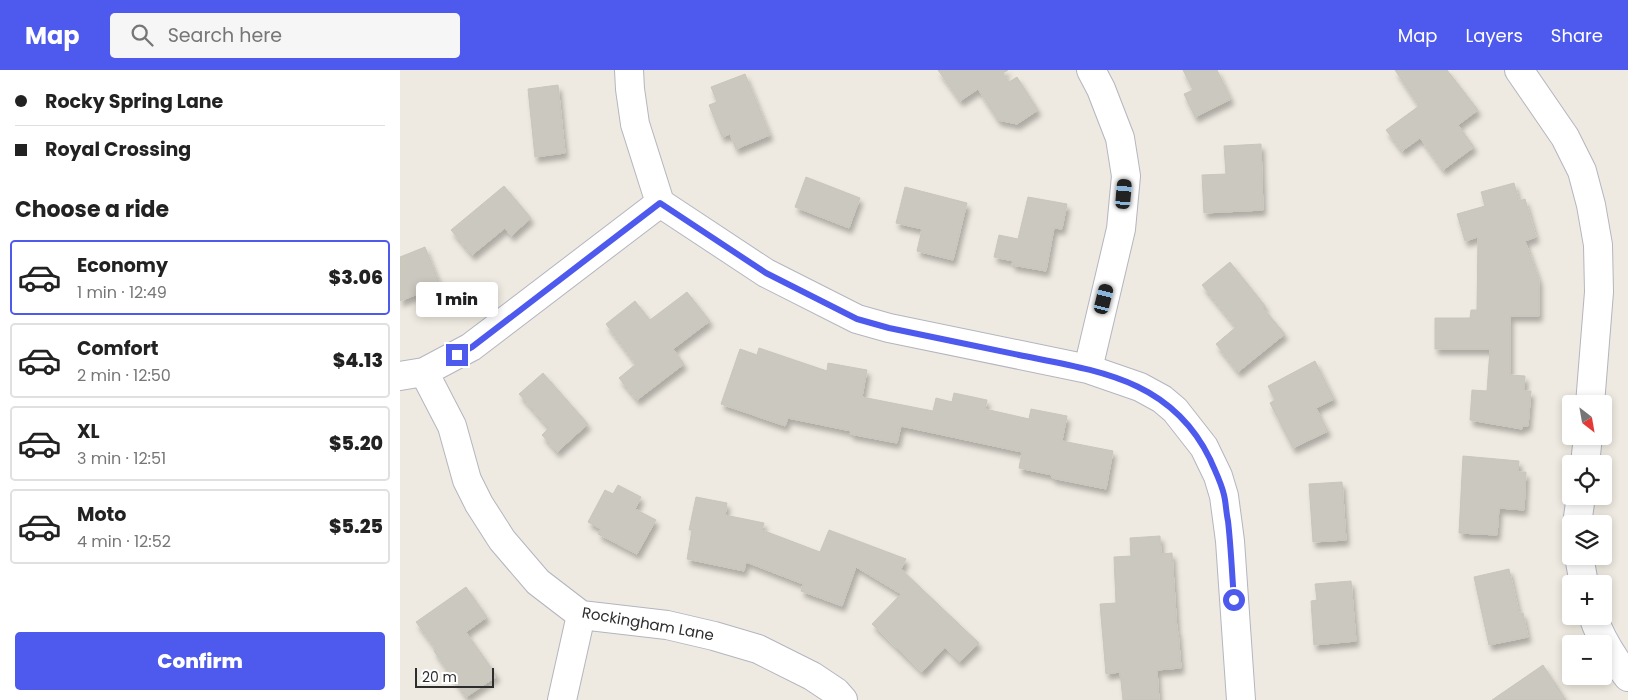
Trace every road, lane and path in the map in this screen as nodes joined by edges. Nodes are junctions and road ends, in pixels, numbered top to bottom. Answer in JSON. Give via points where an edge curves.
{"nodes":[{"id":1,"x":629,"y":70,"type":"edge"},
{"id":2,"x":1091,"y":70,"type":"edge"},
{"id":3,"x":1519,"y":70,"type":"edge"},
{"id":4,"x":660,"y":203,"type":"junction"},
{"id":5,"x":1088,"y":369,"type":"junction"},
{"id":6,"x":412,"y":374,"type":"edge"},
{"id":7,"x":1591,"y":395,"type":"edge"},
{"id":8,"x":581,"y":615,"type":"junction"},
{"id":9,"x":1596,"y":625,"type":"edge"},
{"id":10,"x":1628,"y":677,"type":"edge"},
{"id":11,"x":562,"y":700,"type":"edge"},
{"id":12,"x":843,"y":700,"type":"edge"},
{"id":13,"x":1241,"y":700,"type":"edge"}],
"edges":[{"from":1,"to":4,"type":"street","via":[[635,124]]},
{"from":2,"to":5,"type":"street","via":[[1120,138],[1126,176],[1121,229]]},
{"from":3,"to":7,"type":"street","via":[[1565,138],[1582,171],[1591,205],[1598,245],[1599,292]]},
{"from":4,"to":5,"type":"street","via":[[766,273],[857,319]]},
{"from":4,"to":6,"type":"street","via":[[472,347]]},
{"from":5,"to":13,"type":"street","via":[[1140,387],[1162,399],[1175,410],[1204,447],[1218,476],[1230,541]]},
{"from":6,"to":8,"type":"street","name":"Rockingham Lane","via":[[452,426],[467,480],[502,540],[538,582]]},
{"from":8,"to":11,"type":"street"},
{"from":8,"to":12,"type":"street","name":"Rockingham Lane","via":[[667,626],[758,649],[812,676]]},
{"from":9,"to":10,"type":"street","via":[[1600,637]]}]}
